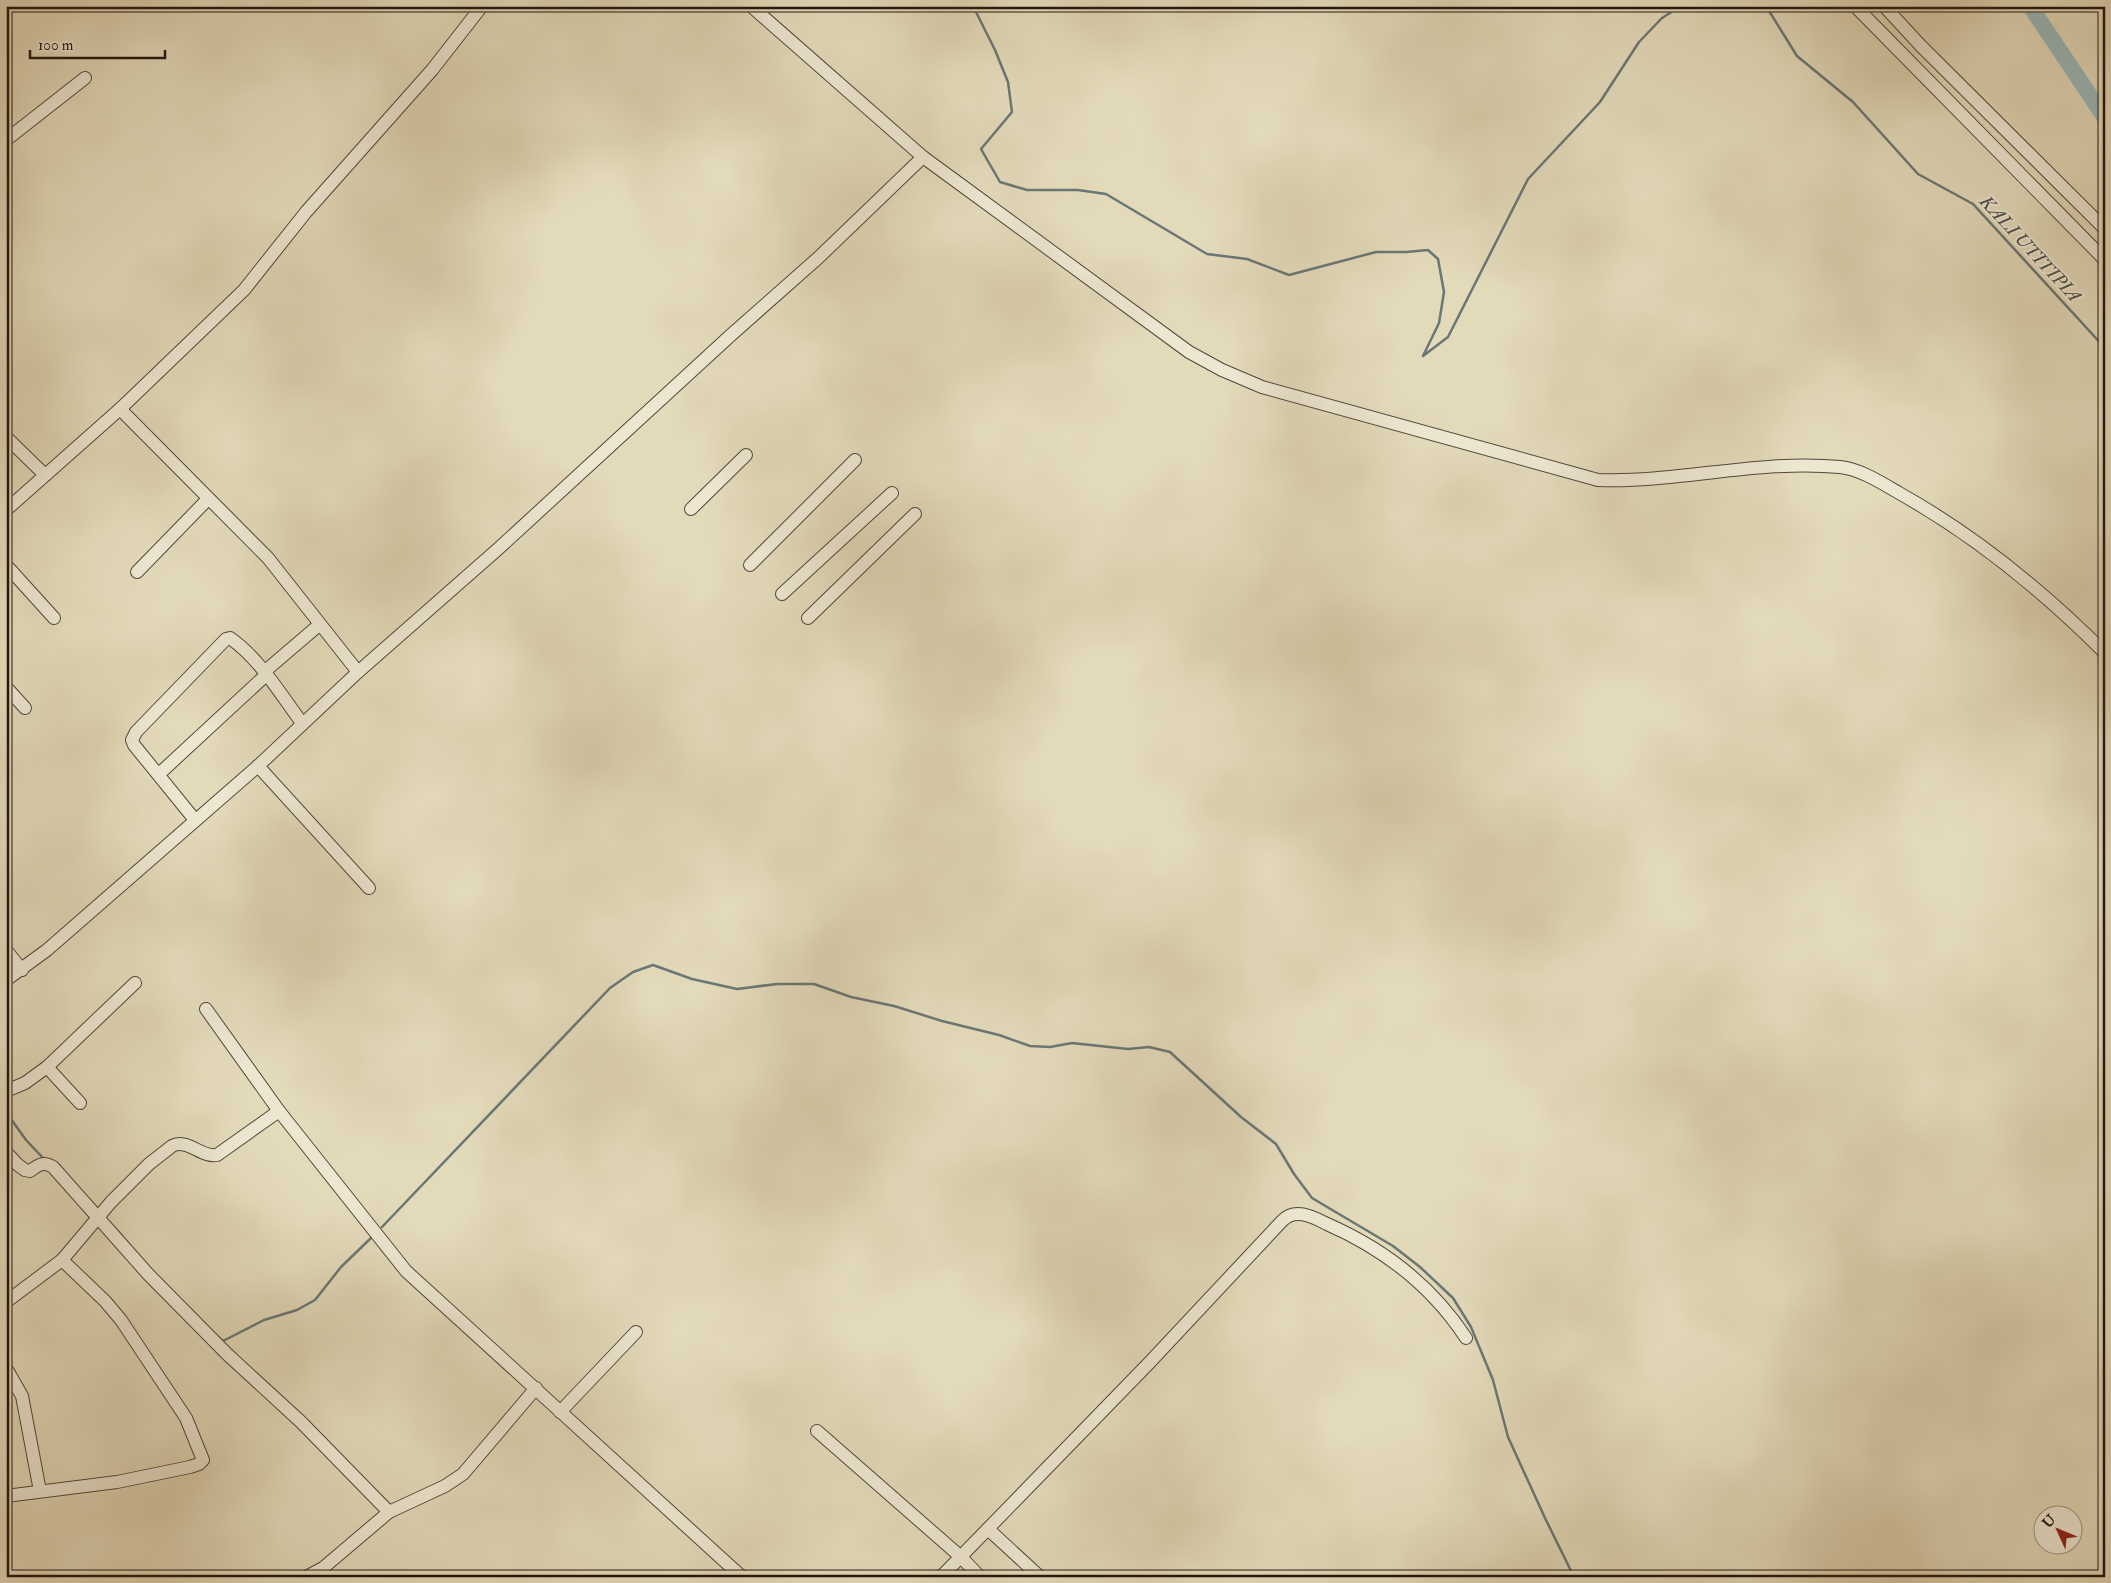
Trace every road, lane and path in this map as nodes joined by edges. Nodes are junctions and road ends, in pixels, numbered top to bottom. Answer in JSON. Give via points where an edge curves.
{"nodes":[{"id":1,"x":482,"y":6,"type":"edge"},
{"id":2,"x":751,"y":6,"type":"edge"},
{"id":3,"x":1855,"y":6,"type":"edge"},
{"id":4,"x":1884,"y":6,"type":"edge"},
{"id":5,"x":85,"y":78,"type":"dead end"},
{"id":6,"x":6,"y":140,"type":"edge"},
{"id":7,"x":923,"y":157,"type":"junction"},
{"id":8,"x":2105,"y":229,"type":"edge"},
{"id":9,"x":2105,"y":260,"type":"edge"},
{"id":10,"x":120,"y":409,"type":"junction"},
{"id":11,"x":6,"y":436,"type":"edge"},
{"id":12,"x":746,"y":455,"type":"dead end"},
{"id":13,"x":855,"y":460,"type":"dead end"},
{"id":14,"x":45,"y":475,"type":"junction"},
{"id":15,"x":892,"y":493,"type":"dead end"},
{"id":16,"x":208,"y":499,"type":"junction"},
{"id":17,"x":7,"y":507,"type":"edge"},
{"id":18,"x":691,"y":509,"type":"dead end"},
{"id":19,"x":915,"y":514,"type":"dead end"},
{"id":20,"x":6,"y":565,"type":"edge"},
{"id":21,"x":750,"y":565,"type":"dead end"},
{"id":22,"x":137,"y":572,"type":"dead end"},
{"id":23,"x":782,"y":594,"type":"dead end"},
{"id":24,"x":54,"y":618,"type":"dead end"},
{"id":25,"x":808,"y":618,"type":"dead end"},
{"id":26,"x":320,"y":625,"type":"junction"},
{"id":27,"x":2105,"y":653,"type":"edge"},
{"id":28,"x":358,"y":672,"type":"junction"},
{"id":29,"x":265,"y":673,"type":"junction"},
{"id":30,"x":6,"y":687,"type":"edge"},
{"id":31,"x":25,"y":708,"type":"dead end"},
{"id":32,"x":302,"y":723,"type":"junction"},
{"id":33,"x":258,"y":766,"type":"junction"},
{"id":34,"x":159,"y":774,"type":"junction"},
{"id":35,"x":196,"y":820,"type":"junction"},
{"id":36,"x":369,"y":888,"type":"dead end"},
{"id":37,"x":6,"y":950,"type":"edge"},
{"id":38,"x":22,"y":970,"type":"junction"},
{"id":39,"x":6,"y":980,"type":"edge"},
{"id":40,"x":135,"y":983,"type":"dead end"},
{"id":41,"x":206,"y":1009,"type":"dead end"},
{"id":42,"x":47,"y":1067,"type":"junction"},
{"id":43,"x":6,"y":1091,"type":"edge"},
{"id":44,"x":80,"y":1104,"type":"dead end"},
{"id":45,"x":279,"y":1111,"type":"junction"},
{"id":46,"x":6,"y":1152,"type":"edge"},
{"id":47,"x":99,"y":1216,"type":"junction"},
{"id":48,"x":62,"y":1260,"type":"junction"},
{"id":49,"x":6,"y":1302,"type":"edge"},
{"id":50,"x":636,"y":1332,"type":"dead end"},
{"id":51,"x":1466,"y":1338,"type":"dead end"},
{"id":52,"x":6,"y":1368,"type":"edge"},
{"id":53,"x":536,"y":1388,"type":"junction"},
{"id":54,"x":560,"y":1412,"type":"junction"},
{"id":55,"x":817,"y":1431,"type":"dead end"},
{"id":56,"x":40,"y":1491,"type":"junction"},
{"id":57,"x":6,"y":1496,"type":"edge"},
{"id":58,"x":389,"y":1512,"type":"junction"},
{"id":59,"x":988,"y":1529,"type":"junction"},
{"id":60,"x":961,"y":1557,"type":"junction"},
{"id":61,"x":306,"y":1577,"type":"edge"},
{"id":62,"x":742,"y":1577,"type":"edge"},
{"id":63,"x":941,"y":1577,"type":"edge"},
{"id":64,"x":980,"y":1577,"type":"edge"},
{"id":65,"x":1040,"y":1577,"type":"edge"}],
"edges":[{"from":1,"to":10,"type":"street","via":[[432,70],[306,212],[244,290]]},
{"from":2,"to":7,"type":"street"},
{"from":3,"to":9,"type":"street"},
{"from":4,"to":8,"type":"street"},
{"from":5,"to":6,"type":"street"},
{"from":7,"to":27,"type":"street","via":[[1189,352],[1240,378],[1262,387],[1598,480],[1633,481],[1759,468],[1843,467],[1892,489],[1979,544],[2024,578]]},
{"from":7,"to":28,"type":"street","via":[[818,258]]},
{"from":10,"to":14,"type":"street"},
{"from":10,"to":16,"type":"street"},
{"from":11,"to":14,"type":"street"},
{"from":12,"to":18,"type":"street"},
{"from":13,"to":21,"type":"street"},
{"from":14,"to":17,"type":"street"},
{"from":15,"to":23,"type":"street"},
{"from":16,"to":22,"type":"street"},
{"from":16,"to":26,"type":"street","via":[[268,558]]},
{"from":19,"to":25,"type":"street"},
{"from":20,"to":24,"type":"street"},
{"from":26,"to":28,"type":"street"},
{"from":26,"to":29,"type":"street"},
{"from":28,"to":32,"type":"street"},
{"from":29,"to":32,"type":"street"},
{"from":29,"to":34,"type":"street"},
{"from":29,"to":34,"type":"street","via":[[239,645],[230,638],[226,639],[136,732],[132,740]]},
{"from":30,"to":31,"type":"street"},
{"from":32,"to":33,"type":"street"},
{"from":33,"to":35,"type":"street"},
{"from":33,"to":36,"type":"street"},
{"from":34,"to":35,"type":"street"},
{"from":35,"to":38,"type":"street"},
{"from":37,"to":38,"type":"street"},
{"from":38,"to":39,"type":"street"},
{"from":40,"to":42,"type":"street"},
{"from":41,"to":45,"type":"street"},
{"from":42,"to":43,"type":"street","via":[[25,1083]]},
{"from":42,"to":44,"type":"street"},
{"from":45,"to":47,"type":"street","via":[[217,1155],[176,1144],[149,1164]]},
{"from":45,"to":53,"type":"street","via":[[406,1271]]},
{"from":46,"to":47,"type":"street","via":[[25,1170],[30,1171],[46,1163],[52,1167]]},
{"from":47,"to":48,"type":"street"},
{"from":47,"to":58,"type":"street","via":[[155,1281]]},
{"from":48,"to":49,"type":"street"},
{"from":48,"to":56,"type":"street","via":[[121,1320],[186,1418],[203,1460],[190,1467],[117,1482]]},
{"from":50,"to":54,"type":"street"},
{"from":51,"to":59,"type":"street","via":[[1438,1300],[1378,1249],[1311,1216],[1290,1215]]},
{"from":52,"to":56,"type":"street","via":[[22,1396]]},
{"from":53,"to":54,"type":"street"},
{"from":53,"to":58,"type":"street","via":[[464,1474]]},
{"from":54,"to":62,"type":"street"},
{"from":55,"to":60,"type":"street"},
{"from":56,"to":57,"type":"street"},
{"from":58,"to":61,"type":"street","via":[[323,1568]]},
{"from":59,"to":60,"type":"street"},
{"from":59,"to":65,"type":"street"},
{"from":60,"to":63,"type":"street"},
{"from":60,"to":64,"type":"street"}]}
